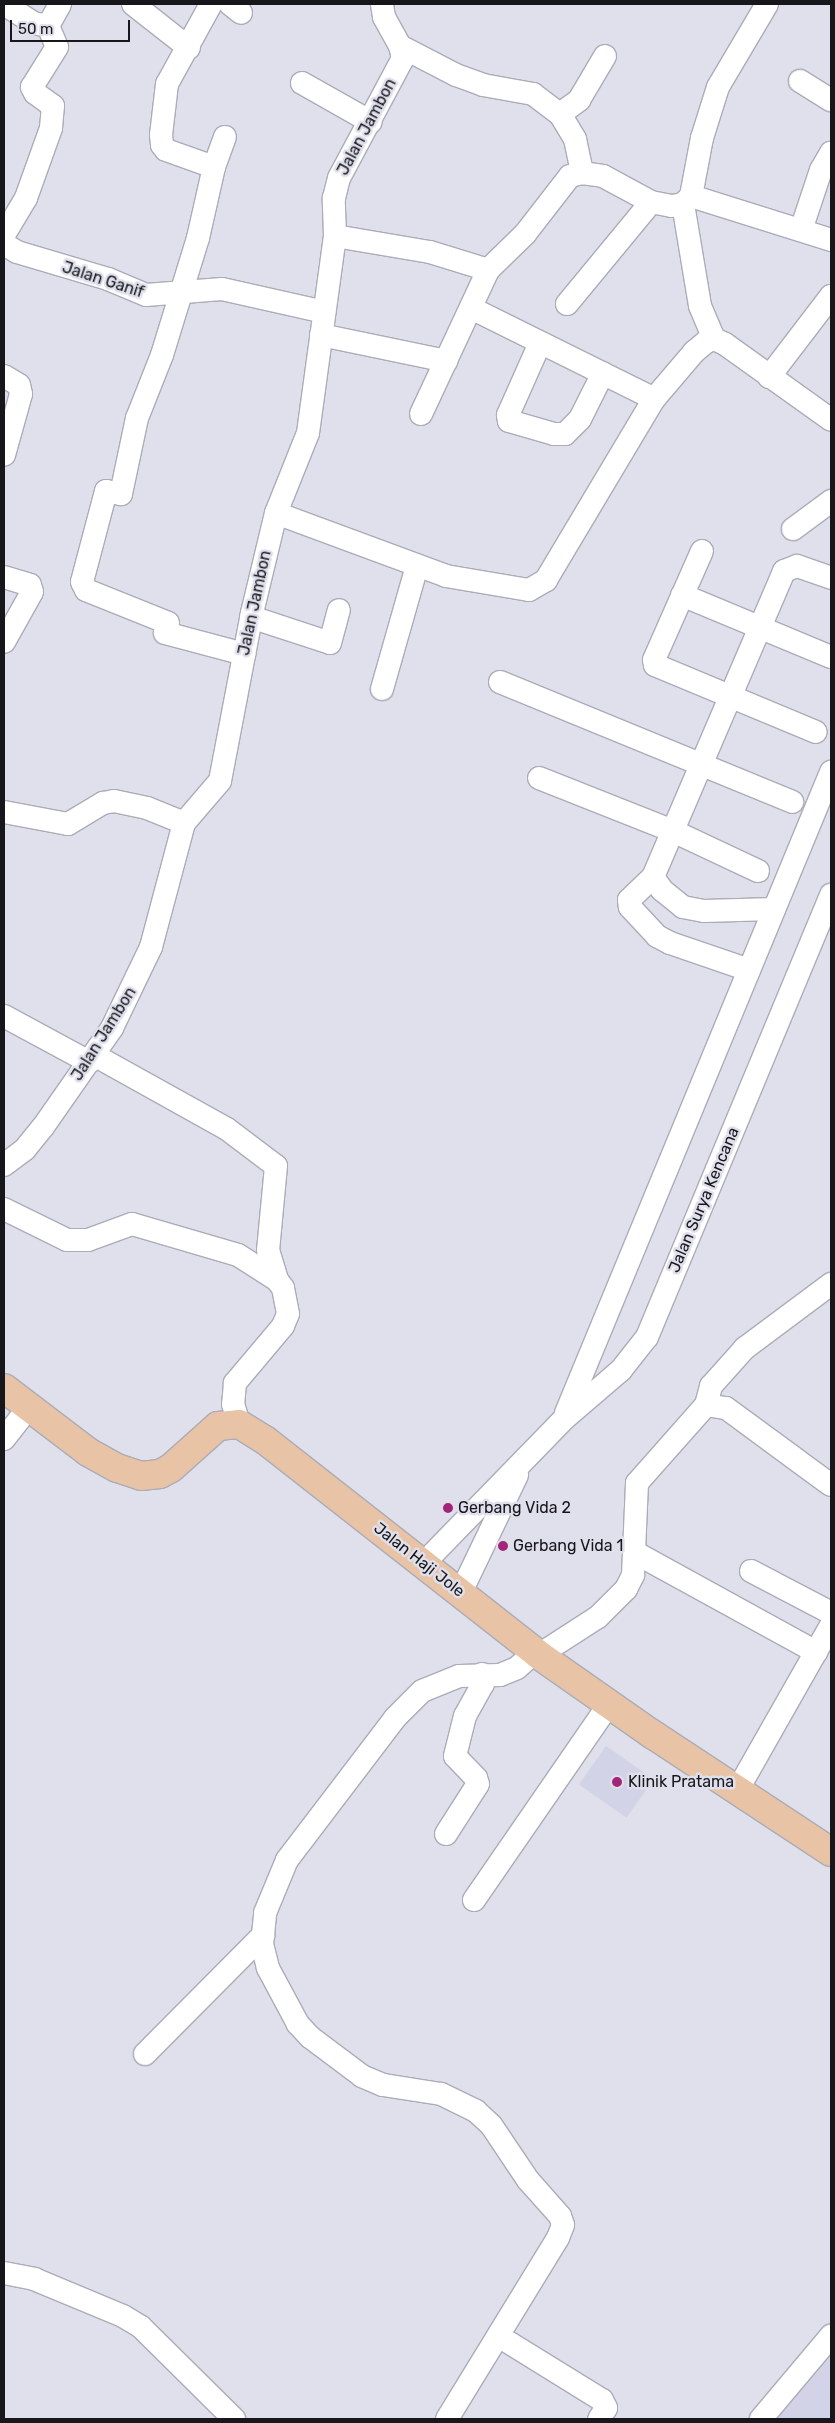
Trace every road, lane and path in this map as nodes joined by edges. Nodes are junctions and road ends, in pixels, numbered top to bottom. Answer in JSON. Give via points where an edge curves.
{"nodes":[{"id":1,"x":4,"y":4,"type":"edge"},
{"id":2,"x":60,"y":4,"type":"edge"},
{"id":3,"x":133,"y":4,"type":"edge"},
{"id":4,"x":212,"y":4,"type":"edge"},
{"id":5,"x":382,"y":4,"type":"edge"},
{"id":6,"x":766,"y":4,"type":"edge"},
{"id":7,"x":48,"y":26,"type":"junction"},
{"id":8,"x":400,"y":46,"type":"junction"},
{"id":9,"x":189,"y":48,"type":"junction"},
{"id":10,"x":605,"y":56,"type":"dead end"},
{"id":11,"x":800,"y":81,"type":"dead end"},
{"id":12,"x":302,"y":84,"type":"dead end"},
{"id":13,"x":831,"y":100,"type":"edge"},
{"id":14,"x":560,"y":114,"type":"junction"},
{"id":15,"x":371,"y":122,"type":"junction"},
{"id":16,"x":225,"y":137,"type":"dead end"},
{"id":17,"x":831,"y":152,"type":"edge"},
{"id":18,"x":214,"y":167,"type":"junction"},
{"id":19,"x":582,"y":173,"type":"junction"},
{"id":20,"x":687,"y":200,"type":"junction"},
{"id":21,"x":651,"y":202,"type":"junction"},
{"id":22,"x":801,"y":230,"type":"junction"},
{"id":23,"x":4,"y":235,"type":"edge"},
{"id":24,"x":335,"y":236,"type":"junction"},
{"id":25,"x":831,"y":240,"type":"edge"},
{"id":26,"x":4,"y":244,"type":"edge"},
{"id":27,"x":488,"y":270,"type":"junction"},
{"id":28,"x":182,"y":292,"type":"junction"},
{"id":29,"x":831,"y":296,"type":"edge"},
{"id":30,"x":567,"y":304,"type":"dead end"},
{"id":31,"x":471,"y":308,"type":"junction"},
{"id":32,"x":324,"y":312,"type":"junction"},
{"id":33,"x":321,"y":335,"type":"junction"},
{"id":34,"x":714,"y":339,"type":"junction"},
{"id":35,"x":540,"y":343,"type":"junction"},
{"id":36,"x":446,"y":361,"type":"junction"},
{"id":37,"x":603,"y":373,"type":"junction"},
{"id":38,"x":4,"y":376,"type":"edge"},
{"id":39,"x":769,"y":377,"type":"junction"},
{"id":40,"x":654,"y":399,"type":"junction"},
{"id":41,"x":421,"y":414,"type":"dead end"},
{"id":42,"x":831,"y":420,"type":"edge"},
{"id":43,"x":4,"y":456,"type":"edge"},
{"id":44,"x":831,"y":501,"type":"edge"},
{"id":45,"x":276,"y":513,"type":"junction"},
{"id":46,"x":793,"y":529,"type":"dead end"},
{"id":47,"x":702,"y":551,"type":"dead end"},
{"id":48,"x":417,"y":566,"type":"junction"},
{"id":49,"x":4,"y":577,"type":"edge"},
{"id":50,"x":831,"y":578,"type":"edge"},
{"id":51,"x":682,"y":595,"type":"junction"},
{"id":52,"x":339,"y":610,"type":"dead end"},
{"id":53,"x":251,"y":617,"type":"junction"},
{"id":54,"x":760,"y":628,"type":"junction"},
{"id":55,"x":4,"y":642,"type":"edge"},
{"id":56,"x":244,"y":654,"type":"junction"},
{"id":57,"x":831,"y":657,"type":"edge"},
{"id":58,"x":500,"y":682,"type":"dead end"},
{"id":59,"x":382,"y":689,"type":"dead end"},
{"id":60,"x":730,"y":696,"type":"junction"},
{"id":61,"x":816,"y":732,"type":"dead end"},
{"id":62,"x":702,"y":764,"type":"junction"},
{"id":63,"x":831,"y":772,"type":"edge"},
{"id":64,"x":539,"y":778,"type":"dead end"},
{"id":65,"x":792,"y":802,"type":"dead end"},
{"id":66,"x":4,"y":812,"type":"edge"},
{"id":67,"x":184,"y":823,"type":"junction"},
{"id":68,"x":673,"y":831,"type":"junction"},
{"id":69,"x":758,"y":871,"type":"dead end"},
{"id":70,"x":653,"y":876,"type":"junction"},
{"id":71,"x":831,"y":895,"type":"edge"},
{"id":72,"x":774,"y":910,"type":"junction"},
{"id":73,"x":749,"y":970,"type":"junction"},
{"id":74,"x":4,"y":1016,"type":"edge"},
{"id":75,"x":91,"y":1058,"type":"junction"},
{"id":76,"x":4,"y":1166,"type":"edge"},
{"id":77,"x":4,"y":1210,"type":"edge"},
{"id":78,"x":277,"y":1280,"type":"junction"},
{"id":79,"x":831,"y":1284,"type":"edge"},
{"id":80,"x":4,"y":1388,"type":"edge"},
{"id":81,"x":706,"y":1405,"type":"junction"},
{"id":82,"x":29,"y":1407,"type":"junction"},
{"id":83,"x":564,"y":1419,"type":"junction"},
{"id":84,"x":240,"y":1424,"type":"junction"},
{"id":85,"x":4,"y":1439,"type":"edge"},
{"id":86,"x":520,"y":1468,"type":"junction"},
{"id":87,"x":831,"y":1484,"type":"edge"},
{"id":88,"x":634,"y":1552,"type":"junction"},
{"id":89,"x":424,"y":1564,"type":"junction"},
{"id":90,"x":751,"y":1571,"type":"dead end"},
{"id":91,"x":461,"y":1592,"type":"junction"},
{"id":92,"x":831,"y":1614,"type":"edge"},
{"id":93,"x":831,"y":1626,"type":"edge"},
{"id":94,"x":816,"y":1652,"type":"junction"},
{"id":95,"x":537,"y":1653,"type":"junction"},
{"id":96,"x":482,"y":1674,"type":"junction"},
{"id":97,"x":609,"y":1704,"type":"junction"},
{"id":98,"x":738,"y":1789,"type":"junction"},
{"id":99,"x":446,"y":1834,"type":"dead end"},
{"id":100,"x":831,"y":1852,"type":"edge"},
{"id":101,"x":474,"y":1900,"type":"dead end"},
{"id":102,"x":262,"y":1935,"type":"junction"},
{"id":103,"x":145,"y":2054,"type":"dead end"},
{"id":104,"x":4,"y":2273,"type":"edge"},
{"id":105,"x":831,"y":2336,"type":"edge"},
{"id":106,"x":500,"y":2337,"type":"junction"},
{"id":107,"x":234,"y":2419,"type":"edge"},
{"id":108,"x":447,"y":2419,"type":"edge"},
{"id":109,"x":599,"y":2419,"type":"edge"},
{"id":110,"x":761,"y":2419,"type":"edge"}],
"edges":[{"from":1,"to":7,"type":"street","via":[[32,23]]},
{"from":2,"to":7,"type":"street"},
{"from":3,"to":9,"type":"street"},
{"from":4,"to":9,"type":"street"},
{"from":5,"to":8,"type":"street","via":[[384,17]]},
{"from":6,"to":20,"type":"street","via":[[718,87]]},
{"from":7,"to":23,"type":"street","via":[[57,47],[32,87],[53,106],[54,113],[26,198]]},
{"from":8,"to":14,"type":"street","via":[[483,85],[533,94]]},
{"from":8,"to":15,"type":"street","name":"Jalan Jambon","via":[[402,58]]},
{"from":9,"to":18,"type":"street","via":[[168,84],[162,145],[166,150]]},
{"from":10,"to":14,"type":"street","via":[[579,100]]},
{"from":11,"to":13,"type":"street"},
{"from":12,"to":15,"type":"street"},
{"from":14,"to":19,"type":"street","via":[[575,139]]},
{"from":15,"to":24,"type":"street","name":"Jalan Jambon","via":[[339,178],[334,198]]},
{"from":16,"to":18,"type":"street"},
{"from":17,"to":22,"type":"street","via":[[821,170]]},
{"from":18,"to":28,"type":"street"},
{"from":19,"to":21,"type":"street","via":[[603,176]]},
{"from":19,"to":27,"type":"street","via":[[570,176],[525,234]]},
{"from":20,"to":21,"type":"street","via":[[672,206]]},
{"from":20,"to":22,"type":"street"},
{"from":20,"to":34,"type":"street","via":[[700,306]]},
{"from":21,"to":30,"type":"street"},
{"from":22,"to":25,"type":"street"},
{"from":24,"to":27,"type":"street","via":[[430,252]]},
{"from":24,"to":32,"type":"street","name":"Jalan Jambon"},
{"from":26,"to":28,"type":"street","name":"Jalan Ganif","via":[[146,295]]},
{"from":27,"to":31,"type":"street"},
{"from":28,"to":32,"type":"street","name":"Jalan Ganif","via":[[222,289]]},
{"from":28,"to":56,"type":"street","via":[[162,355],[136,418],[121,494],[106,491],[82,582],[86,590],[168,623],[165,633]]},
{"from":29,"to":39,"type":"street"},
{"from":31,"to":35,"type":"street"},
{"from":31,"to":36,"type":"street"},
{"from":32,"to":33,"type":"street","name":"Jalan Jambon"},
{"from":33,"to":36,"type":"street"},
{"from":33,"to":45,"type":"street","name":"Jalan Jambon","via":[[308,433]]},
{"from":34,"to":39,"type":"street"},
{"from":34,"to":40,"type":"street","via":[[694,352]]},
{"from":35,"to":37,"type":"street"},
{"from":35,"to":37,"type":"street","via":[[508,415],[510,421],[554,434],[565,434],[580,419]]},
{"from":36,"to":41,"type":"street"},
{"from":37,"to":40,"type":"street"},
{"from":38,"to":43,"type":"street","via":[[18,385],[21,394]]},
{"from":39,"to":42,"type":"street"},
{"from":40,"to":48,"type":"street","via":[[546,580],[538,587],[529,590],[505,588]]},
{"from":44,"to":46,"type":"street"},
{"from":45,"to":48,"type":"street"},
{"from":45,"to":53,"type":"street","name":"Jalan Jambon"},
{"from":47,"to":51,"type":"street"},
{"from":48,"to":59,"type":"street"},
{"from":49,"to":55,"type":"street","via":[[30,585],[32,592]]},
{"from":50,"to":54,"type":"street","via":[[790,566],[784,571]]},
{"from":51,"to":54,"type":"street"},
{"from":51,"to":60,"type":"street","via":[[654,660],[655,665]]},
{"from":52,"to":53,"type":"street","via":[[330,643]]},
{"from":53,"to":56,"type":"street","name":"Jalan Jambon"},
{"from":54,"to":57,"type":"street"},
{"from":54,"to":60,"type":"street"},
{"from":56,"to":67,"type":"street","name":"Jalan Jambon","via":[[220,781]]},
{"from":58,"to":62,"type":"street"},
{"from":60,"to":61,"type":"street"},
{"from":60,"to":62,"type":"street"},
{"from":62,"to":65,"type":"street"},
{"from":62,"to":68,"type":"street"},
{"from":63,"to":72,"type":"street"},
{"from":64,"to":68,"type":"street"},
{"from":66,"to":67,"type":"street","via":[[68,824],[103,803],[114,801],[147,808]]},
{"from":67,"to":75,"type":"street","name":"Jalan Jambon","via":[[152,947],[112,1028]]},
{"from":68,"to":69,"type":"street"},
{"from":68,"to":70,"type":"street"},
{"from":70,"to":72,"type":"street","via":[[662,890],[683,907],[704,911]]},
{"from":70,"to":73,"type":"street","via":[[629,900],[629,904],[657,936],[670,944]]},
{"from":71,"to":83,"type":"street","name":"Jalan Surya Kencana","via":[[646,1337],[621,1370]]},
{"from":72,"to":73,"type":"street"},
{"from":73,"to":83,"type":"street"},
{"from":74,"to":75,"type":"street"},
{"from":75,"to":76,"type":"street","name":"Jalan Jambon","via":[[25,1149]]},
{"from":75,"to":78,"type":"street","via":[[226,1129],[276,1166],[268,1250]]},
{"from":77,"to":78,"type":"street","via":[[67,1240],[88,1240],[132,1224],[238,1255]]},
{"from":78,"to":84,"type":"street","via":[[283,1288],[288,1314],[283,1326],[235,1383],[233,1404]]},
{"from":79,"to":81,"type":"street","via":[[746,1348],[711,1386]]},
{"from":80,"to":82,"type":"main road"},
{"from":81,"to":87,"type":"street","via":[[726,1408]]},
{"from":81,"to":88,"type":"street","via":[[638,1483]]},
{"from":82,"to":84,"type":"main road","via":[[104,1462],[141,1476],[160,1474],[171,1468],[218,1426]]},
{"from":82,"to":85,"type":"street"},
{"from":83,"to":86,"type":"street","name":"Jalan Surya Kencana"},
{"from":84,"to":89,"type":"main road","name":"Jalan Haji Jole"},
{"from":86,"to":89,"type":"street","name":"Jalan Surya Kencana","via":[[464,1519]]},
{"from":86,"to":91,"type":"street","name":"Jalan Surya Kencana"},
{"from":88,"to":94,"type":"street"},
{"from":88,"to":95,"type":"street","via":[[633,1575],[626,1589],[598,1617]]},
{"from":89,"to":91,"type":"main road","name":"Jalan Haji Jole"},
{"from":90,"to":92,"type":"street"},
{"from":91,"to":95,"type":"main road","name":"Jalan Haji Jole"},
{"from":93,"to":94,"type":"street"},
{"from":94,"to":98,"type":"street"},
{"from":95,"to":96,"type":"street","via":[[517,1668],[500,1675]]},
{"from":95,"to":97,"type":"main road","name":"Jalan Haji Jole"},
{"from":96,"to":99,"type":"street","via":[[483,1684],[465,1716],[455,1756],[478,1784]]},
{"from":96,"to":102,"type":"street","via":[[437,1683],[422,1691],[395,1718],[287,1860],[265,1913]]},
{"from":97,"to":98,"type":"main road","name":"Jalan Haji Jole"},
{"from":97,"to":101,"type":"street"},
{"from":98,"to":100,"type":"main road","name":"Jalan Haji Jole"},
{"from":102,"to":103,"type":"street"},
{"from":102,"to":106,"type":"street","via":[[268,1968],[279,1993],[310,2037],[362,2076],[383,2085],[442,2094],[476,2111],[560,2216],[563,2225],[558,2238]]},
{"from":104,"to":107,"type":"street","via":[[34,2279],[123,2316],[141,2327]]},
{"from":105,"to":110,"type":"street"},
{"from":106,"to":108,"type":"street"},
{"from":106,"to":109,"type":"street","via":[[602,2400],[606,2406]]}]}
